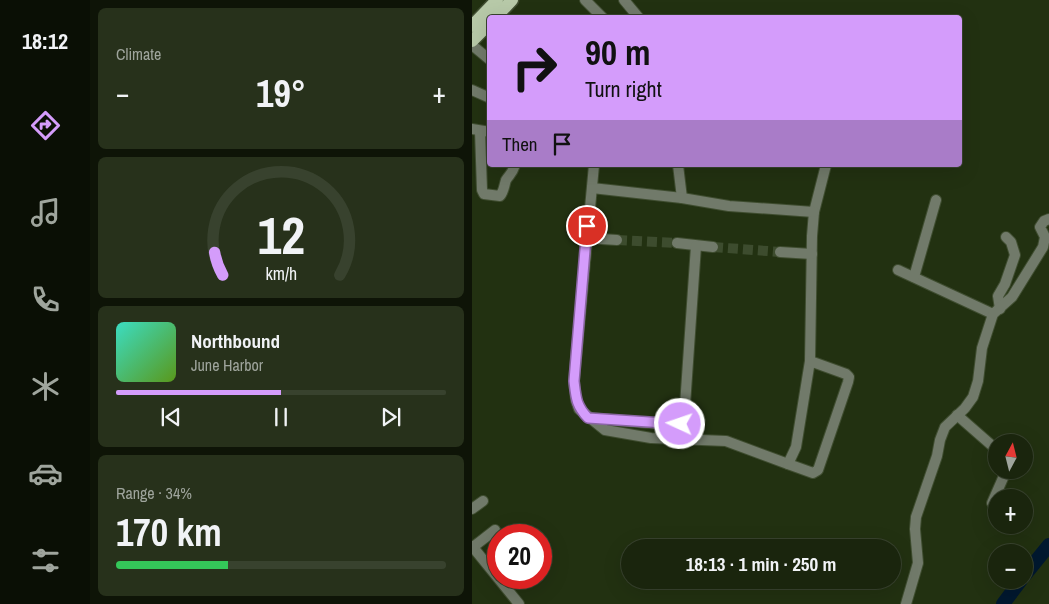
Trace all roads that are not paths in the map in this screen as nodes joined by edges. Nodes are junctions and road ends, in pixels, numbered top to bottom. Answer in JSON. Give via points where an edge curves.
{"nodes":[{"id":1,"x":497,"y":0,"type":"edge"},
{"id":2,"x":512,"y":0,"type":"edge"},
{"id":3,"x":585,"y":0,"type":"edge"},
{"id":4,"x":624,"y":0,"type":"edge"},
{"id":5,"x":498,"y":15,"type":"edge"},
{"id":6,"x":600,"y":15,"type":"edge"},
{"id":7,"x":636,"y":15,"type":"edge"},
{"id":8,"x":472,"y":26,"type":"edge"},
{"id":9,"x":487,"y":26,"type":"edge"},
{"id":10,"x":472,"y":42,"type":"edge"},
{"id":11,"x":472,"y":46,"type":"edge"},
{"id":12,"x":487,"y":58,"type":"edge"},
{"id":13,"x":472,"y":90,"type":"edge"},
{"id":14,"x":487,"y":97,"type":"edge"},
{"id":15,"x":481,"y":131,"type":"edge"},
{"id":16,"x":514,"y":167,"type":"edge"},
{"id":17,"x":594,"y":167,"type":"edge"},
{"id":18,"x":678,"y":167,"type":"edge"},
{"id":19,"x":825,"y":167,"type":"edge"},
{"id":20,"x":592,"y":188,"type":"junction"},
{"id":21,"x":682,"y":198,"type":"junction"},
{"id":22,"x":936,"y":200,"type":"dead end"},
{"id":23,"x":814,"y":212,"type":"junction"},
{"id":24,"x":1048,"y":219,"type":"edge"},
{"id":25,"x":586,"y":238,"type":"junction"},
{"id":26,"x":1006,"y":238,"type":"dead end"},
{"id":27,"x":618,"y":240,"type":"tunnel mouth"},
{"id":28,"x":677,"y":243,"type":"tunnel mouth"},
{"id":29,"x":696,"y":246,"type":"junction"},
{"id":30,"x":713,"y":247,"type":"tunnel mouth"},
{"id":31,"x":780,"y":252,"type":"tunnel mouth"},
{"id":32,"x":812,"y":254,"type":"junction"},
{"id":33,"x":898,"y":270,"type":"dead end"},
{"id":34,"x":914,"y":277,"type":"junction"},
{"id":35,"x":997,"y":311,"type":"junction"},
{"id":36,"x":810,"y":361,"type":"junction"},
{"id":37,"x":957,"y":416,"type":"junction"},
{"id":38,"x":588,"y":418,"type":"junction"},
{"id":39,"x":988,"y":442,"type":"edge"},
{"id":40,"x":788,"y":464,"type":"junction"},
{"id":41,"x":484,"y":501,"type":"dead end"},
{"id":42,"x":472,"y":509,"type":"edge"},
{"id":43,"x":487,"y":536,"type":"edge"},
{"id":44,"x":472,"y":547,"type":"edge"},
{"id":45,"x":519,"y":604,"type":"edge"},
{"id":46,"x":906,"y":604,"type":"edge"}],
"edges":[{"from":1,"to":8,"type":"main road"},
{"from":2,"to":5,"type":"main road"},
{"from":3,"to":6,"type":"street"},
{"from":4,"to":7,"type":"street"},
{"from":9,"to":10,"type":"main road"},
{"from":11,"to":12,"type":"street"},
{"from":13,"to":14,"type":"street"},
{"from":15,"to":16,"type":"street","via":[[484,194],[500,196]]},
{"from":17,"to":20,"type":"street"},
{"from":18,"to":21,"type":"street"},
{"from":19,"to":23,"type":"street"},
{"from":20,"to":21,"type":"street"},
{"from":20,"to":25,"type":"street"},
{"from":21,"to":23,"type":"street","via":[[729,206]]},
{"from":22,"to":34,"type":"street"},
{"from":23,"to":32,"type":"street"},
{"from":24,"to":35,"type":"street","via":[[1040,227],[1045,236],[1043,247],[1012,297]]},
{"from":25,"to":27,"type":"street"},
{"from":25,"to":38,"type":"street","via":[[574,381],[579,409]]},
{"from":26,"to":35,"type":"street","via":[[1011,242],[1015,255],[998,296]]},
{"from":28,"to":29,"type":"street"},
{"from":29,"to":30,"type":"street"},
{"from":29,"to":38,"type":"street","via":[[684,420],[674,425]]},
{"from":31,"to":32,"type":"street"},
{"from":32,"to":36,"type":"street"},
{"from":33,"to":34,"type":"street"},
{"from":34,"to":35,"type":"street"},
{"from":35,"to":37,"type":"street","via":[[982,348],[978,381],[972,397]]},
{"from":36,"to":40,"type":"street","via":[[796,446]]},
{"from":36,"to":40,"type":"street","via":[[846,374],[848,382],[818,470],[813,473]]},
{"from":37,"to":39,"type":"street"},
{"from":37,"to":46,"type":"street","via":[[945,427],[916,516],[918,563]]},
{"from":38,"to":40,"type":"street","via":[[605,430],[651,438],[726,440]]},
{"from":41,"to":42,"type":"street"},
{"from":43,"to":44,"type":"street"},
{"from":44,"to":45,"type":"street"}]}
